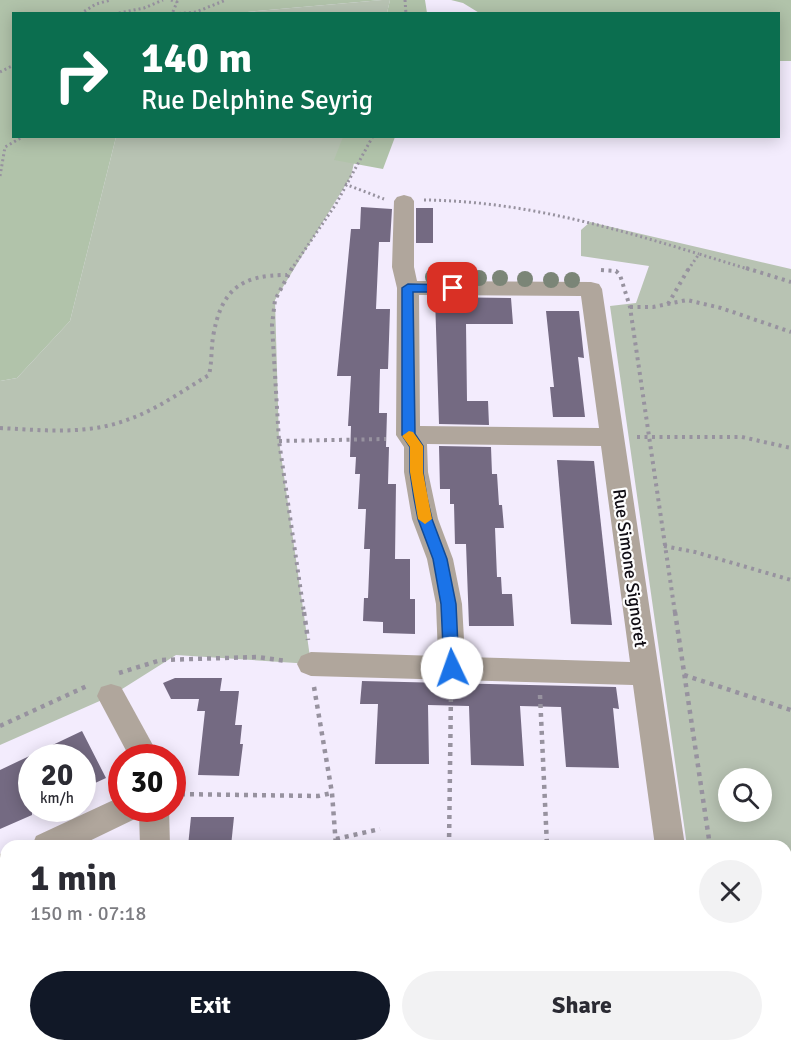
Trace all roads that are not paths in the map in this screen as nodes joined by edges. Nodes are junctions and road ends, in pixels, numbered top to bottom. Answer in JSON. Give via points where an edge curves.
{"nodes":[{"id":1,"x":404,"y":201,"type":"road end"},
{"id":2,"x":408,"y":288,"type":"junction"},
{"id":3,"x":408,"y":435,"type":"junction"},
{"id":4,"x":612,"y":437,"type":"junction"},
{"id":5,"x":311,"y":664,"type":"road end"},
{"id":6,"x":452,"y":668,"type":"junction"},
{"id":7,"x":644,"y":674,"type":"junction"},
{"id":8,"x":104,"y":686,"type":"road end"},
{"id":9,"x":138,"y":744,"type":"edge"},
{"id":10,"x":108,"y":817,"type":"edge"},
{"id":11,"x":154,"y":822,"type":"edge"},
{"id":12,"x":60,"y":840,"type":"edge"},
{"id":13,"x":155,"y":840,"type":"edge"},
{"id":14,"x":669,"y":840,"type":"edge"}],
"edges":[{"from":1,"to":2,"type":"street","via":[[403,267]]},
{"from":2,"to":3,"type":"street"},
{"from":2,"to":4,"type":"street","name":"Rue Simone Signoret","via":[[591,289]]},
{"from":3,"to":4,"type":"street"},
{"from":3,"to":6,"type":"street","via":[[416,446],[420,498],[440,559],[449,604]]},
{"from":4,"to":7,"type":"street","name":"Rue Simone Signoret"},
{"from":5,"to":6,"type":"street"},
{"from":6,"to":7,"type":"street"},
{"from":7,"to":14,"type":"street","name":"Rue Simone Signoret"},
{"from":8,"to":9,"type":"street"},
{"from":10,"to":12,"type":"street"},
{"from":11,"to":13,"type":"street"}]}
